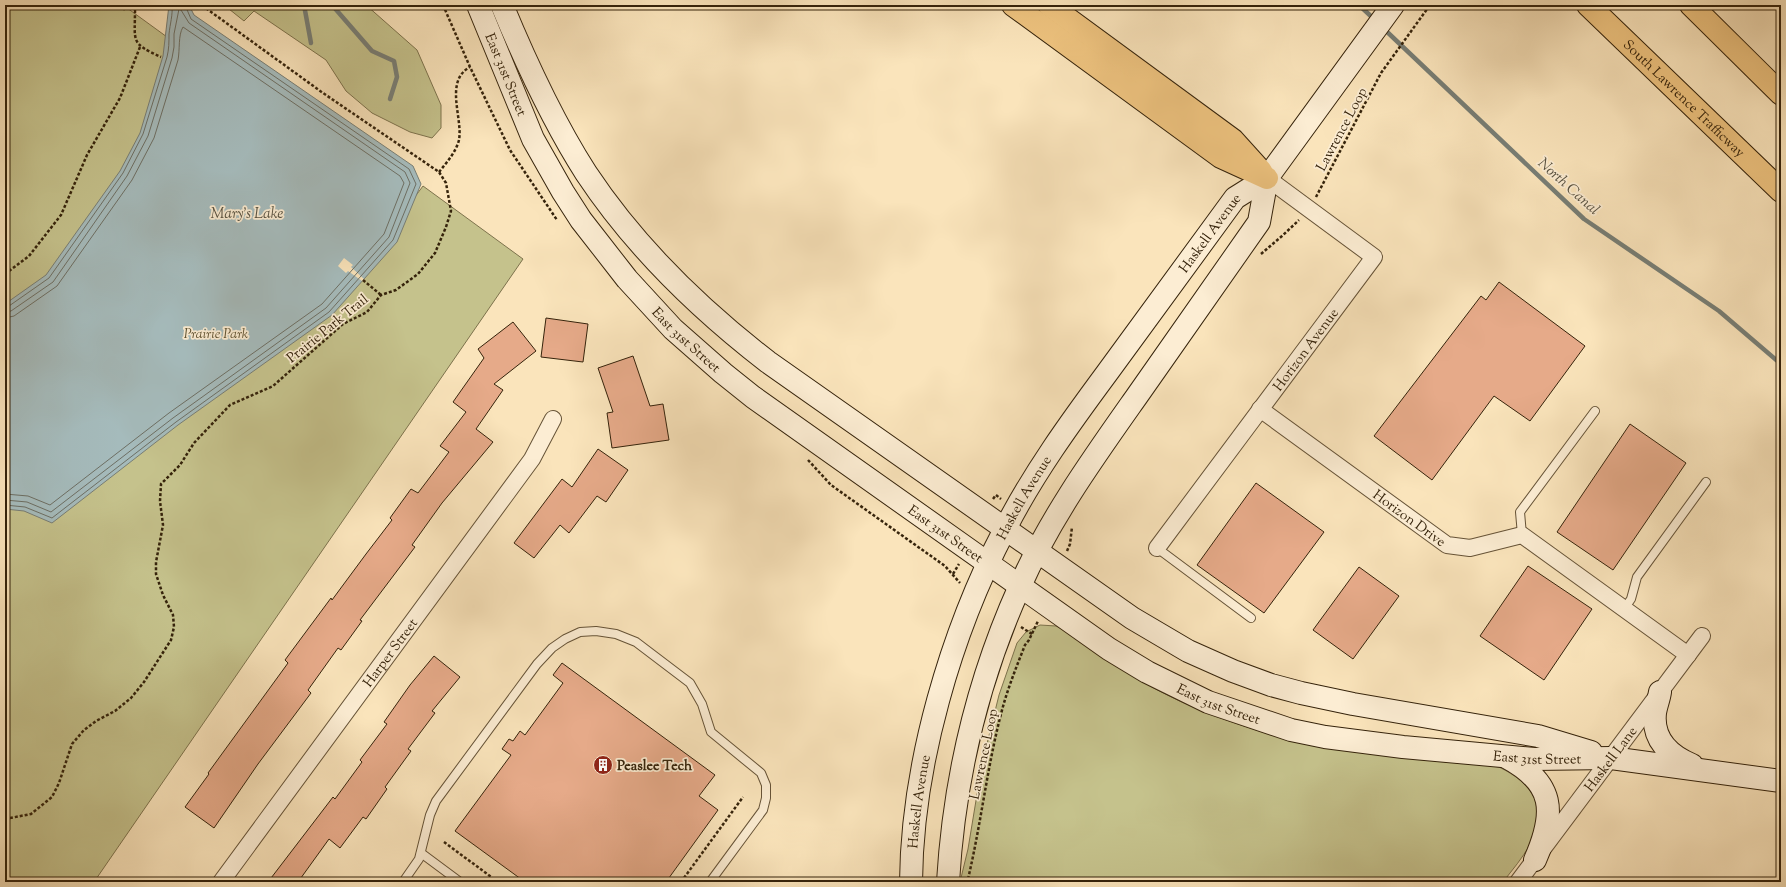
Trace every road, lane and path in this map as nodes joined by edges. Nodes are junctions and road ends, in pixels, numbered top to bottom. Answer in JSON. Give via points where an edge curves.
{"nodes":[{"id":1,"x":113,"y":5,"type":"edge"},
{"id":2,"x":199,"y":5,"type":"edge"},
{"id":3,"x":478,"y":5,"type":"edge"},
{"id":4,"x":502,"y":5,"type":"edge"},
{"id":5,"x":1013,"y":5,"type":"edge"},
{"id":6,"x":1049,"y":5,"type":"edge"},
{"id":7,"x":1393,"y":5,"type":"edge"},
{"id":8,"x":1588,"y":5,"type":"edge"},
{"id":9,"x":1691,"y":5,"type":"edge"},
{"id":10,"x":1429,"y":6,"type":"edge"},
{"id":11,"x":135,"y":10,"type":"junction"},
{"id":12,"x":140,"y":47,"type":"junction"},
{"id":13,"x":161,"y":58,"type":"dead end"},
{"id":14,"x":470,"y":67,"type":"dead end"},
{"id":15,"x":1781,"y":94,"type":"edge"},
{"id":16,"x":439,"y":172,"type":"junction"},
{"id":17,"x":1267,"y":178,"type":"junction"},
{"id":18,"x":1781,"y":191,"type":"edge"},
{"id":19,"x":1318,"y":194,"type":"dead end"},
{"id":20,"x":5,"y":274,"type":"edge"},
{"id":21,"x":364,"y":280,"type":"dead end"},
{"id":22,"x":381,"y":295,"type":"junction"},
{"id":23,"x":1260,"y":409,"type":"junction"},
{"id":24,"x":1595,"y":411,"type":"dead end"},
{"id":25,"x":553,"y":420,"type":"dead end"},
{"id":26,"x":1706,"y":482,"type":"dead end"},
{"id":27,"x":1005,"y":529,"type":"junction"},
{"id":28,"x":1522,"y":535,"type":"junction"},
{"id":29,"x":1158,"y":548,"type":"joint"},
{"id":30,"x":1037,"y":552,"type":"junction"},
{"id":31,"x":988,"y":564,"type":"junction"},
{"id":32,"x":1020,"y":586,"type":"junction"},
{"id":33,"x":1624,"y":609,"type":"junction"},
{"id":34,"x":1251,"y":618,"type":"dead end"},
{"id":35,"x":1032,"y":634,"type":"dead end"},
{"id":36,"x":1702,"y":636,"type":"dead end"},
{"id":37,"x":1688,"y":655,"type":"junction"},
{"id":38,"x":1660,"y":692,"type":"junction"},
{"id":39,"x":1503,"y":756,"type":"junction"},
{"id":40,"x":1611,"y":758,"type":"junction"},
{"id":41,"x":1713,"y":771,"type":"junction"},
{"id":42,"x":1781,"y":780,"type":"edge"},
{"id":43,"x":743,"y":797,"type":"dead end"},
{"id":44,"x":5,"y":819,"type":"edge"},
{"id":45,"x":444,"y":842,"type":"dead end"},
{"id":46,"x":421,"y":853,"type":"junction"},
{"id":47,"x":1535,"y":860,"type":"junction"},
{"id":48,"x":221,"y":882,"type":"edge"},
{"id":49,"x":403,"y":882,"type":"edge"},
{"id":50,"x":460,"y":882,"type":"edge"},
{"id":51,"x":498,"y":882,"type":"edge"},
{"id":52,"x":680,"y":882,"type":"edge"},
{"id":53,"x":710,"y":882,"type":"edge"},
{"id":54,"x":911,"y":882,"type":"edge"},
{"id":55,"x":948,"y":882,"type":"edge"},
{"id":56,"x":967,"y":882,"type":"edge"},
{"id":57,"x":1518,"y":882,"type":"edge"}],
"edges":[{"from":1,"to":11,"type":"path"},
{"from":2,"to":11,"type":"path"},
{"from":2,"to":16,"type":"path"},
{"from":3,"to":31,"type":"main road","name":"East 31st Street","via":[[514,95],[547,164],[581,220],[645,299],[690,345],[753,397]]},
{"from":4,"to":27,"type":"main road","name":"East 31st Street","via":[[551,112],[587,173],[631,232],[676,282],[727,330],[768,362]]},
{"from":5,"to":17,"type":"highway","via":[[1221,157]]},
{"from":6,"to":17,"type":"highway","via":[[1233,140]]},
{"from":7,"to":17,"type":"main road","name":"Haskell Avenue"},
{"from":8,"to":18,"type":"highway","name":"South Lawrence Trafficway"},
{"from":9,"to":15,"type":"highway"},
{"from":10,"to":19,"type":"path","name":"Lawrence Loop","via":[[1381,73]]},
{"from":11,"to":12,"type":"path","via":[[135,40]]},
{"from":12,"to":13,"type":"path"},
{"from":12,"to":20,"type":"path","via":[[120,98],[87,155],[60,215],[29,256]]},
{"from":14,"to":16,"type":"path","via":[[461,74],[457,87],[460,131],[458,142]]},
{"from":16,"to":22,"type":"path","name":"Prairie Park Trail","via":[[446,182],[451,211],[435,253],[418,274],[396,290]]},
{"from":17,"to":23,"type":"street","name":"Horizon Avenue","via":[[1374,257]]},
{"from":17,"to":27,"type":"main road","name":"Haskell Avenue","via":[[1235,198],[1059,439]]},
{"from":17,"to":30,"type":"main road","name":"Haskell Avenue","via":[[1259,222],[1084,470]]},
{"from":21,"to":22,"type":"path"},
{"from":22,"to":44,"type":"path","name":"Prairie Park Trail","via":[[367,312],[344,324],[273,386],[230,405],[194,443],[180,465],[161,484],[162,526],[156,574],[173,615],[171,640],[131,698],[84,730],[72,744],[52,797],[31,814]]},
{"from":23,"to":28,"type":"street","name":"Horizon Drive","via":[[1447,545],[1470,548]]},
{"from":23,"to":29,"type":"street","name":"Horizon Avenue"},
{"from":24,"to":28,"type":"lane","via":[[1520,512]]},
{"from":25,"to":48,"type":"street","name":"Harper Street","via":[[532,458]]},
{"from":26,"to":33,"type":"lane","via":[[1637,577],[1631,600]]},
{"from":27,"to":30,"type":"main road","name":"East 31st Street"},
{"from":27,"to":31,"type":"main road","name":"Haskell Avenue"},
{"from":28,"to":33,"type":"street"},
{"from":29,"to":34,"type":"lane"},
{"from":30,"to":32,"type":"main road","name":"Haskell Avenue"},
{"from":30,"to":40,"type":"main road","name":"East 31st Street","via":[[1161,637],[1211,662],[1252,678],[1301,693],[1538,736]]},
{"from":31,"to":32,"type":"main road","name":"East 31st Street"},
{"from":31,"to":54,"type":"main road","name":"Haskell Avenue","via":[[957,642],[929,738],[915,819]]},
{"from":32,"to":39,"type":"main road","name":"East 31st Street","via":[[1109,649],[1147,672],[1226,709],[1291,730],[1325,737]]},
{"from":32,"to":55,"type":"main road","name":"Haskell Avenue","via":[[983,682],[972,724],[956,804]]},
{"from":33,"to":37,"type":"street"},
{"from":35,"to":56,"type":"path","name":"Lawrence Loop","via":[[1025,645],[1001,714]]},
{"from":36,"to":37,"type":"street","name":"Haskell Lane"},
{"from":37,"to":38,"type":"street","name":"Haskell Lane"},
{"from":38,"to":40,"type":"street","name":"Haskell Lane"},
{"from":38,"to":41,"type":"main road","via":[[1655,713],[1656,726],[1658,737],[1666,750],[1679,759]]},
{"from":39,"to":40,"type":"main road","name":"East 31st Street","via":[[1534,759]]},
{"from":39,"to":47,"type":"main road","via":[[1530,773],[1548,802],[1546,828]]},
{"from":40,"to":41,"type":"main road","name":"East 31st Street"},
{"from":40,"to":47,"type":"street","name":"Haskell Lane"},
{"from":41,"to":42,"type":"main road","name":"East 31st Street"},
{"from":43,"to":52,"type":"path"},
{"from":45,"to":51,"type":"path"},
{"from":46,"to":49,"type":"lane"},
{"from":46,"to":50,"type":"lane"},
{"from":46,"to":53,"type":"lane","via":[[436,801],[537,664],[565,639],[580,632],[596,631],[616,634],[636,642],[690,683],[702,704],[711,732],[761,773],[766,785],[763,810]]},
{"from":47,"to":57,"type":"street","name":"Haskell Lane"}]}
